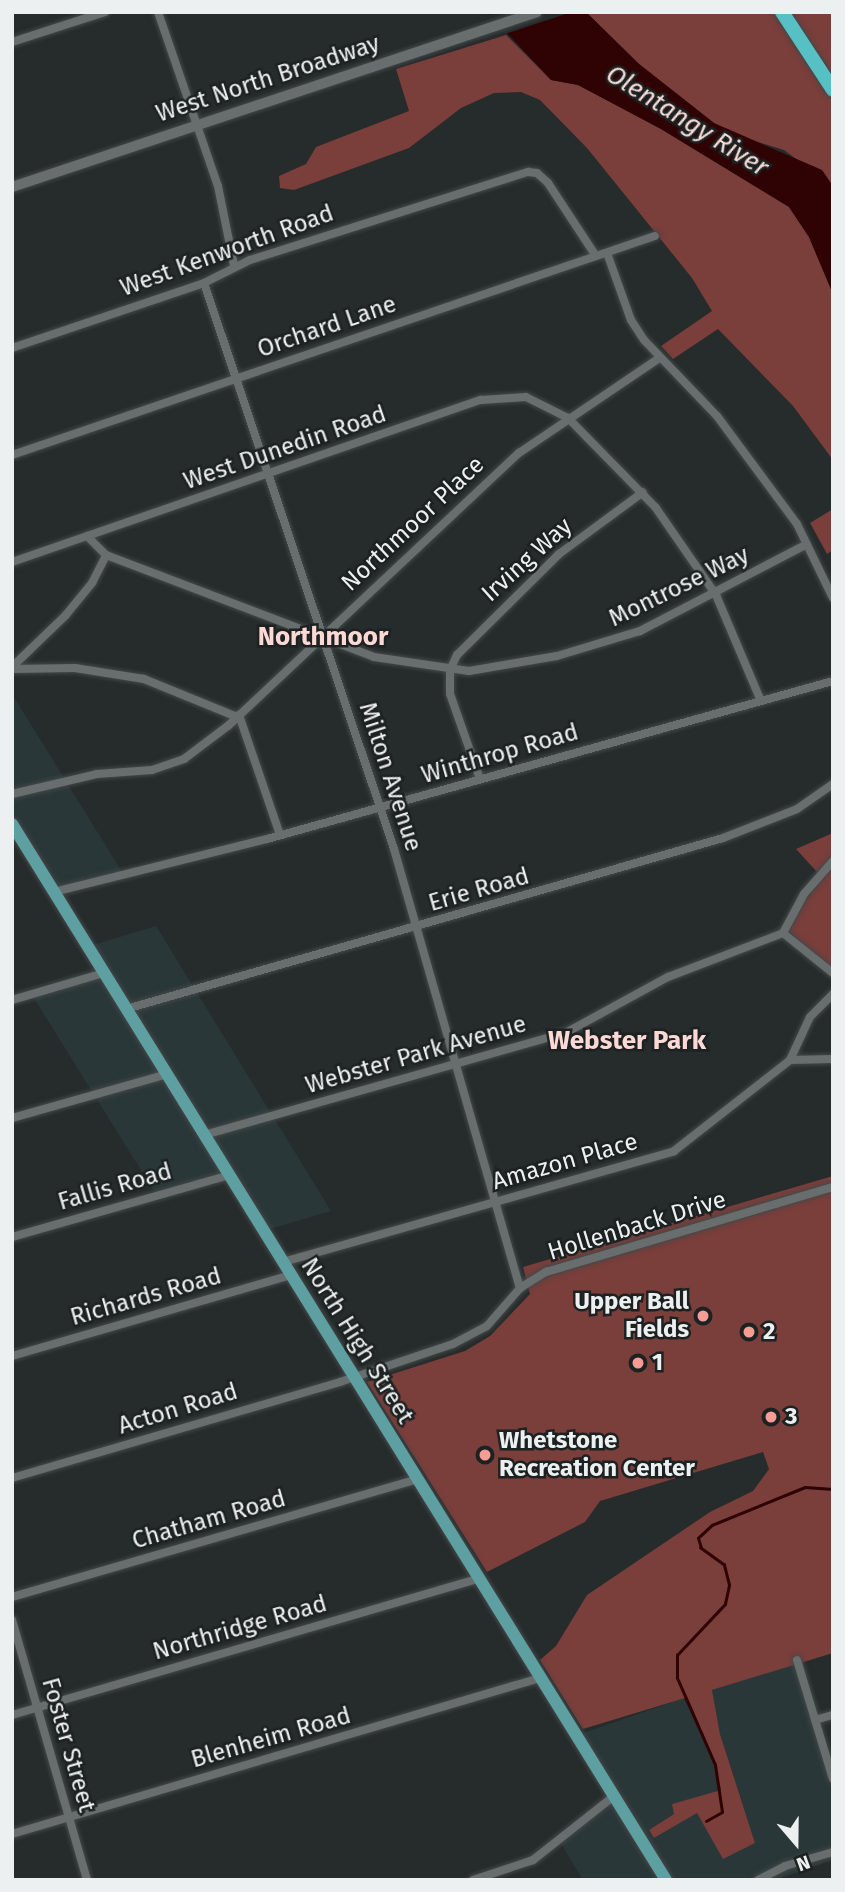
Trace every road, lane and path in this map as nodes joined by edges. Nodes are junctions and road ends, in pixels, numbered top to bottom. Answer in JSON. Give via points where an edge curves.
{"nodes":[{"id":1,"x":105,"y":12,"type":"edge"},
{"id":2,"x":158,"y":12,"type":"edge"},
{"id":3,"x":537,"y":12,"type":"edge"},
{"id":4,"x":782,"y":12,"type":"edge"},
{"id":5,"x":12,"y":42,"type":"edge"},
{"id":6,"x":833,"y":90,"type":"edge"},
{"id":7,"x":197,"y":125,"type":"junction"},
{"id":8,"x":12,"y":187,"type":"edge"},
{"id":9,"x":655,"y":236,"type":"dead end"},
{"id":10,"x":607,"y":253,"type":"junction"},
{"id":11,"x":596,"y":257,"type":"junction"},
{"id":12,"x":234,"y":265,"type":"junction"},
{"id":13,"x":204,"y":283,"type":"junction"},
{"id":14,"x":12,"y":348,"type":"edge"},
{"id":15,"x":659,"y":359,"type":"junction"},
{"id":16,"x":235,"y":378,"type":"junction"},
{"id":17,"x":568,"y":418,"type":"junction"},
{"id":18,"x":12,"y":455,"type":"edge"},
{"id":19,"x":268,"y":474,"type":"junction"},
{"id":20,"x":643,"y":492,"type":"junction"},
{"id":21,"x":88,"y":536,"type":"junction"},
{"id":22,"x":807,"y":544,"type":"junction"},
{"id":23,"x":106,"y":555,"type":"junction"},
{"id":24,"x":12,"y":562,"type":"edge"},
{"id":25,"x":716,"y":595,"type":"junction"},
{"id":26,"x":833,"y":598,"type":"edge"},
{"id":27,"x":323,"y":637,"type":"junction"},
{"id":28,"x":12,"y":668,"type":"edge"},
{"id":29,"x":450,"y":670,"type":"junction"},
{"id":30,"x":833,"y":681,"type":"edge"},
{"id":31,"x":761,"y":701,"type":"junction"},
{"id":32,"x":238,"y":716,"type":"junction"},
{"id":33,"x":480,"y":779,"type":"junction"},
{"id":34,"x":833,"y":784,"type":"edge"},
{"id":35,"x":12,"y":794,"type":"edge"},
{"id":36,"x":381,"y":808,"type":"junction"},
{"id":37,"x":12,"y":824,"type":"edge"},
{"id":38,"x":280,"y":835,"type":"junction"},
{"id":39,"x":17,"y":841,"type":"edge"},
{"id":40,"x":833,"y":861,"type":"edge"},
{"id":41,"x":54,"y":892,"type":"junction"},
{"id":42,"x":417,"y":928,"type":"junction"},
{"id":43,"x":783,"y":933,"type":"junction"},
{"id":44,"x":833,"y":973,"type":"edge"},
{"id":45,"x":104,"y":974,"type":"junction"},
{"id":46,"x":833,"y":995,"type":"edge"},
{"id":47,"x":12,"y":1000,"type":"edge"},
{"id":48,"x":127,"y":1009,"type":"junction"},
{"id":49,"x":833,"y":1059,"type":"edge"},
{"id":50,"x":790,"y":1060,"type":"junction"},
{"id":51,"x":456,"y":1065,"type":"junction"},
{"id":52,"x":167,"y":1074,"type":"junction"},
{"id":53,"x":12,"y":1118,"type":"edge"},
{"id":54,"x":204,"y":1135,"type":"junction"},
{"id":55,"x":229,"y":1174,"type":"junction"},
{"id":56,"x":833,"y":1187,"type":"edge"},
{"id":57,"x":495,"y":1202,"type":"junction"},
{"id":58,"x":12,"y":1237,"type":"edge"},
{"id":59,"x":283,"y":1262,"type":"junction"},
{"id":60,"x":291,"y":1275,"type":"junction"},
{"id":61,"x":520,"y":1289,"type":"junction"},
{"id":62,"x":12,"y":1356,"type":"edge"},
{"id":63,"x":354,"y":1377,"type":"junction"},
{"id":64,"x":12,"y":1478,"type":"edge"},
{"id":65,"x":417,"y":1479,"type":"junction"},
{"id":66,"x":479,"y":1578,"type":"junction"},
{"id":67,"x":12,"y":1597,"type":"edge"},
{"id":68,"x":12,"y":1620,"type":"edge"},
{"id":69,"x":797,"y":1660,"type":"dead end"},
{"id":70,"x":540,"y":1678,"type":"junction"},
{"id":71,"x":37,"y":1708,"type":"junction"},
{"id":72,"x":12,"y":1715,"type":"edge"},
{"id":73,"x":833,"y":1715,"type":"edge"},
{"id":74,"x":815,"y":1720,"type":"junction"},
{"id":75,"x":833,"y":1779,"type":"edge"},
{"id":76,"x":614,"y":1796,"type":"junction"},
{"id":77,"x":69,"y":1818,"type":"junction"},
{"id":78,"x":12,"y":1834,"type":"edge"},
{"id":79,"x":833,"y":1852,"type":"edge"},
{"id":80,"x":87,"y":1880,"type":"edge"},
{"id":81,"x":473,"y":1880,"type":"edge"},
{"id":82,"x":666,"y":1880,"type":"edge"},
{"id":83,"x":758,"y":1880,"type":"edge"}],
"edges":[{"from":1,"to":5,"type":"street"},
{"from":2,"to":7,"type":"street"},
{"from":3,"to":7,"type":"main road","name":"West North Broadway"},
{"from":4,"to":6,"type":"highway"},
{"from":7,"to":8,"type":"main road","name":"West North Broadway"},
{"from":7,"to":12,"type":"street","via":[[218,186]]},
{"from":9,"to":10,"type":"street","name":"Orchard Lane"},
{"from":10,"to":11,"type":"street","name":"Orchard Lane"},
{"from":10,"to":15,"type":"street","via":[[631,320]]},
{"from":11,"to":12,"type":"street","name":"West Kenworth Road","via":[[537,173]]},
{"from":11,"to":16,"type":"street","name":"Orchard Lane"},
{"from":12,"to":13,"type":"street","name":"West Kenworth Road"},
{"from":13,"to":14,"type":"street","name":"West Kenworth Road"},
{"from":13,"to":16,"type":"street","name":"Milton Avenue"},
{"from":15,"to":17,"type":"street","name":"Northmoor Place"},
{"from":15,"to":22,"type":"street","via":[[717,416]]},
{"from":16,"to":18,"type":"street","name":"Orchard Lane"},
{"from":16,"to":19,"type":"street","name":"Milton Avenue"},
{"from":17,"to":19,"type":"street","name":"West Dunedin Road","via":[[526,397],[481,400]]},
{"from":17,"to":20,"type":"street","name":"West Dunedin Road"},
{"from":17,"to":27,"type":"street","name":"Northmoor Place","via":[[478,488]]},
{"from":19,"to":21,"type":"street","name":"West Dunedin Road"},
{"from":19,"to":27,"type":"street","name":"Milton Avenue"},
{"from":20,"to":25,"type":"street","name":"West Dunedin Road"},
{"from":20,"to":29,"type":"street","name":"Irving Way","via":[[541,570],[467,643]]},
{"from":21,"to":23,"type":"street","name":"Montrose Way"},
{"from":21,"to":24,"type":"street","name":"West Dunedin Road"},
{"from":22,"to":25,"type":"street","name":"Montrose Way"},
{"from":22,"to":26,"type":"street"},
{"from":23,"to":27,"type":"street","name":"Montrose Way"},
{"from":23,"to":28,"type":"street","via":[[92,583],[65,616]]},
{"from":25,"to":29,"type":"street","name":"Montrose Way","via":[[595,647],[521,664]]},
{"from":25,"to":31,"type":"street","name":"West Dunedin Road"},
{"from":27,"to":29,"type":"street","name":"Montrose Way","via":[[397,663]]},
{"from":27,"to":32,"type":"street","name":"Northmoor Place"},
{"from":27,"to":36,"type":"street","name":"Milton Avenue"},
{"from":28,"to":32,"type":"street","via":[[75,667],[144,679]]},
{"from":29,"to":33,"type":"street","via":[[450,694]]},
{"from":30,"to":31,"type":"street","name":"Winthrop Road"},
{"from":31,"to":33,"type":"street","name":"Winthrop Road"},
{"from":32,"to":35,"type":"street","name":"Northmoor Place","via":[[171,765],[85,776]]},
{"from":32,"to":38,"type":"street"},
{"from":33,"to":36,"type":"street","name":"Winthrop Road"},
{"from":34,"to":42,"type":"street","name":"Erie Road","via":[[797,808],[723,838]]},
{"from":36,"to":38,"type":"street","name":"Winthrop Road"},
{"from":36,"to":42,"type":"street","name":"Milton Avenue"},
{"from":37,"to":39,"type":"main road","name":"North High Street"},
{"from":38,"to":41,"type":"street","name":"Winthrop Road"},
{"from":39,"to":41,"type":"main road","name":"North High Street"},
{"from":40,"to":43,"type":"street","via":[[804,894]]},
{"from":41,"to":45,"type":"main road","name":"North High Street"},
{"from":42,"to":48,"type":"street","name":"Erie Road"},
{"from":42,"to":51,"type":"street","name":"Milton Avenue"},
{"from":43,"to":44,"type":"street"},
{"from":43,"to":51,"type":"street","name":"Webster Park Avenue","via":[[668,977],[567,1032]]},
{"from":45,"to":47,"type":"street"},
{"from":45,"to":48,"type":"main road","name":"North High Street"},
{"from":46,"to":50,"type":"street","via":[[810,1017]]},
{"from":48,"to":52,"type":"main road","name":"North High Street"},
{"from":49,"to":50,"type":"street"},
{"from":50,"to":57,"type":"street","name":"Amazon Place","via":[[685,1146]]},
{"from":51,"to":54,"type":"street","name":"Webster Park Avenue"},
{"from":51,"to":57,"type":"street","name":"Milton Avenue"},
{"from":52,"to":53,"type":"street"},
{"from":52,"to":54,"type":"main road","name":"North High Street"},
{"from":54,"to":55,"type":"main road","name":"North High Street"},
{"from":55,"to":58,"type":"street","name":"Fallis Road"},
{"from":55,"to":59,"type":"main road","name":"North High Street"},
{"from":56,"to":61,"type":"street","name":"Hollenback Drive","via":[[556,1269]]},
{"from":57,"to":59,"type":"street","name":"Amazon Place"},
{"from":57,"to":61,"type":"street","name":"Milton Avenue"},
{"from":59,"to":60,"type":"main road","name":"North High Street"},
{"from":60,"to":62,"type":"street","name":"Richards Road"},
{"from":60,"to":63,"type":"main road","name":"North High Street"},
{"from":61,"to":63,"type":"street","name":"Hollenback Drive","via":[[502,1312],[474,1335]]},
{"from":63,"to":64,"type":"street","name":"Acton Road"},
{"from":63,"to":65,"type":"main road","name":"North High Street"},
{"from":65,"to":66,"type":"main road","name":"North High Street"},
{"from":65,"to":67,"type":"street","name":"Chatham Road"},
{"from":66,"to":70,"type":"main road","name":"North High Street"},
{"from":66,"to":71,"type":"street","name":"Northridge Road"},
{"from":68,"to":71,"type":"street","name":"Foster Street"},
{"from":69,"to":74,"type":"street"},
{"from":70,"to":76,"type":"main road","name":"North High Street"},
{"from":70,"to":77,"type":"street","name":"Blenheim Road"},
{"from":71,"to":72,"type":"street","name":"Northridge Road"},
{"from":71,"to":77,"type":"street","name":"Foster Street"},
{"from":73,"to":74,"type":"street"},
{"from":74,"to":75,"type":"street"},
{"from":76,"to":81,"type":"street","via":[[533,1860]]},
{"from":76,"to":82,"type":"main road","name":"North High Street"},
{"from":77,"to":78,"type":"street","name":"Blenheim Road"},
{"from":77,"to":80,"type":"street","name":"Foster Street"},
{"from":79,"to":83,"type":"street","via":[[785,1866]]}]}
